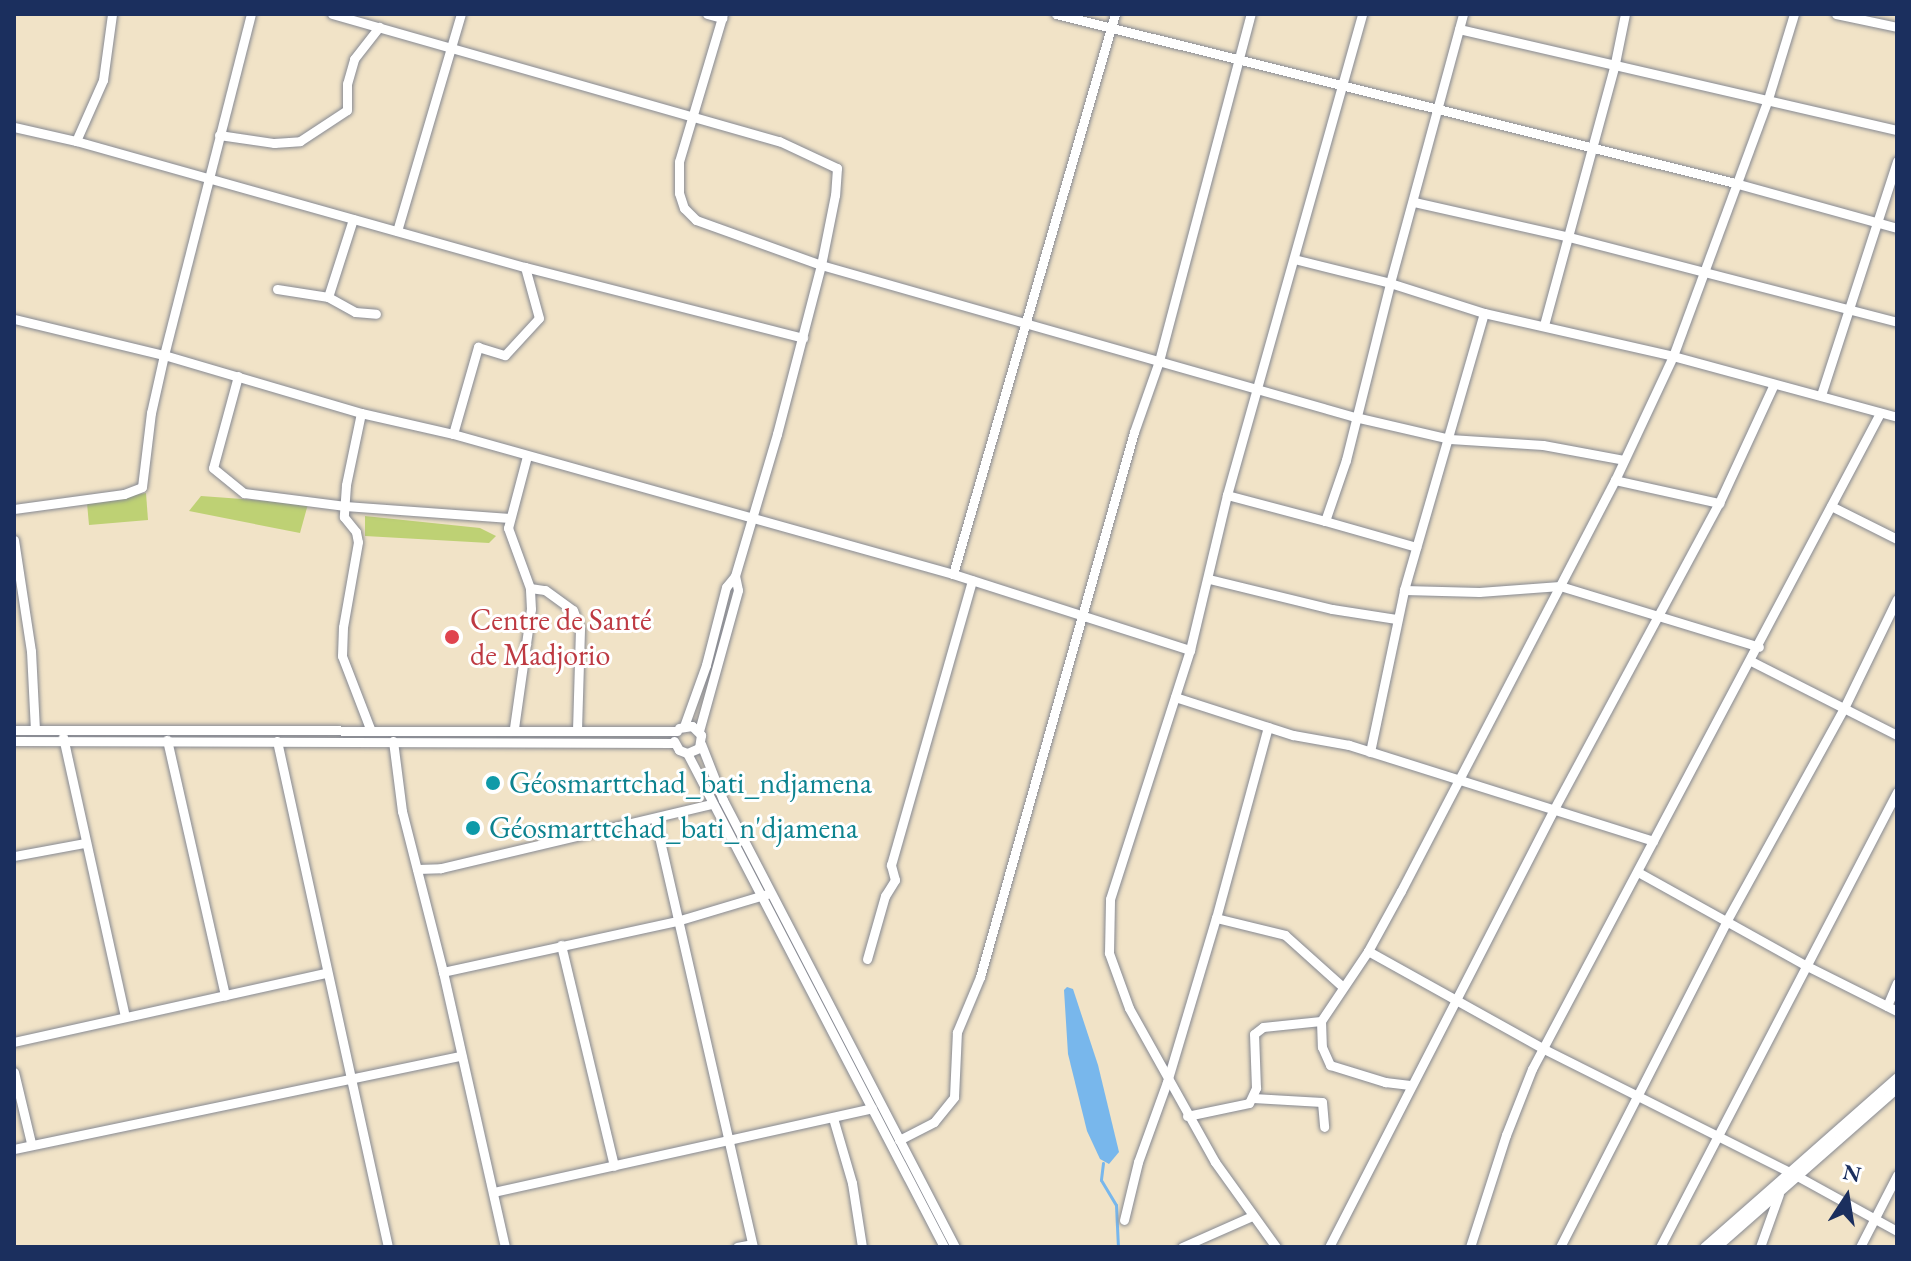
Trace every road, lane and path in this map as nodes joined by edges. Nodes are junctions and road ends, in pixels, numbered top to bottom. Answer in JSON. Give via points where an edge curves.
{"nodes":[{"id":1,"x":112,"y":14,"type":"edge"},
{"id":2,"x":251,"y":14,"type":"edge"},
{"id":3,"x":332,"y":14,"type":"edge"},
{"id":4,"x":461,"y":14,"type":"edge"},
{"id":5,"x":707,"y":14,"type":"edge"},
{"id":6,"x":1056,"y":14,"type":"edge"},
{"id":7,"x":1115,"y":14,"type":"edge"},
{"id":8,"x":1251,"y":14,"type":"edge"},
{"id":9,"x":1362,"y":14,"type":"edge"},
{"id":10,"x":1463,"y":14,"type":"edge"},
{"id":11,"x":1625,"y":14,"type":"edge"},
{"id":12,"x":1794,"y":14,"type":"edge"},
{"id":13,"x":1836,"y":14,"type":"edge"},
{"id":14,"x":346,"y":16,"type":"edge"},
{"id":15,"x":723,"y":16,"type":"edge"},
{"id":16,"x":379,"y":27,"type":"junction"},
{"id":17,"x":1112,"y":27,"type":"junction"},
{"id":18,"x":1897,"y":27,"type":"edge"},
{"id":19,"x":1459,"y":29,"type":"junction"},
{"id":20,"x":451,"y":45,"type":"junction"},
{"id":21,"x":1241,"y":61,"type":"junction"},
{"id":22,"x":1615,"y":63,"type":"junction"},
{"id":23,"x":1343,"y":86,"type":"junction"},
{"id":24,"x":1768,"y":99,"type":"junction"},
{"id":25,"x":1439,"y":112,"type":"junction"},
{"id":26,"x":692,"y":114,"type":"junction"},
{"id":27,"x":14,"y":127,"type":"edge"},
{"id":28,"x":1897,"y":130,"type":"edge"},
{"id":29,"x":219,"y":135,"type":"junction"},
{"id":30,"x":76,"y":141,"type":"junction"},
{"id":31,"x":1591,"y":149,"type":"junction"},
{"id":32,"x":1897,"y":161,"type":"edge"},
{"id":33,"x":208,"y":178,"type":"junction"},
{"id":34,"x":1735,"y":183,"type":"junction"},
{"id":35,"x":1414,"y":202,"type":"junction"},
{"id":36,"x":353,"y":219,"type":"junction"},
{"id":37,"x":1877,"y":224,"type":"junction"},
{"id":38,"x":1897,"y":228,"type":"edge"},
{"id":39,"x":397,"y":231,"type":"junction"},
{"id":40,"x":1569,"y":237,"type":"junction"},
{"id":41,"x":1294,"y":259,"type":"junction"},
{"id":42,"x":821,"y":265,"type":"junction"},
{"id":43,"x":525,"y":267,"type":"junction"},
{"id":44,"x":1701,"y":272,"type":"junction"},
{"id":45,"x":1390,"y":283,"type":"junction"},
{"id":46,"x":277,"y":289,"type":"dead end"},
{"id":47,"x":328,"y":297,"type":"junction"},
{"id":48,"x":1849,"y":309,"type":"junction"},
{"id":49,"x":1484,"y":313,"type":"junction"},
{"id":50,"x":376,"y":314,"type":"dead end"},
{"id":51,"x":14,"y":319,"type":"edge"},
{"id":52,"x":1897,"y":322,"type":"edge"},
{"id":53,"x":1544,"y":325,"type":"junction"},
{"id":54,"x":1026,"y":326,"type":"junction"},
{"id":55,"x":803,"y":338,"type":"junction"},
{"id":56,"x":164,"y":355,"type":"junction"},
{"id":57,"x":1673,"y":356,"type":"junction"},
{"id":58,"x":1159,"y":361,"type":"junction"},
{"id":59,"x":238,"y":376,"type":"junction"},
{"id":60,"x":1774,"y":384,"type":"junction"},
{"id":61,"x":1258,"y":389,"type":"junction"},
{"id":62,"x":1821,"y":395,"type":"junction"},
{"id":63,"x":361,"y":413,"type":"junction"},
{"id":64,"x":1880,"y":413,"type":"junction"},
{"id":65,"x":1355,"y":417,"type":"junction"},
{"id":66,"x":1897,"y":417,"type":"edge"},
{"id":67,"x":453,"y":434,"type":"junction"},
{"id":68,"x":1450,"y":439,"type":"junction"},
{"id":69,"x":527,"y":456,"type":"junction"},
{"id":70,"x":1624,"y":460,"type":"junction"},
{"id":71,"x":1615,"y":480,"type":"junction"},
{"id":72,"x":1227,"y":495,"type":"junction"},
{"id":73,"x":1719,"y":503,"type":"junction"},
{"id":74,"x":345,"y":506,"type":"junction"},
{"id":75,"x":1831,"y":506,"type":"junction"},
{"id":76,"x":14,"y":509,"type":"edge"},
{"id":77,"x":510,"y":518,"type":"junction"},
{"id":78,"x":751,"y":520,"type":"junction"},
{"id":79,"x":1325,"y":521,"type":"junction"},
{"id":80,"x":1897,"y":539,"type":"edge"},
{"id":81,"x":14,"y":540,"type":"edge"},
{"id":82,"x":1416,"y":547,"type":"junction"},
{"id":83,"x":953,"y":574,"type":"junction"},
{"id":84,"x":735,"y":576,"type":"junction"},
{"id":85,"x":1209,"y":579,"type":"junction"},
{"id":86,"x":972,"y":580,"type":"junction"},
{"id":87,"x":1560,"y":586,"type":"junction"},
{"id":88,"x":530,"y":588,"type":"junction"},
{"id":89,"x":1404,"y":590,"type":"junction"},
{"id":90,"x":1897,"y":599,"type":"edge"},
{"id":91,"x":1657,"y":613,"type":"junction"},
{"id":92,"x":1082,"y":616,"type":"junction"},
{"id":93,"x":1396,"y":619,"type":"junction"},
{"id":94,"x":1759,"y":647,"type":"junction"},
{"id":95,"x":1190,"y":650,"type":"junction"},
{"id":96,"x":1751,"y":661,"type":"junction"},
{"id":97,"x":1175,"y":697,"type":"junction"},
{"id":98,"x":1845,"y":706,"type":"junction"},
{"id":99,"x":1268,"y":727,"type":"junction"},
{"id":100,"x":514,"y":728,"type":"junction"},
{"id":101,"x":680,"y":728,"type":"junction"},
{"id":102,"x":577,"y":729,"type":"junction"},
{"id":103,"x":14,"y":730,"type":"edge"},
{"id":104,"x":35,"y":730,"type":"junction"},
{"id":105,"x":371,"y":731,"type":"junction"},
{"id":106,"x":699,"y":731,"type":"junction"},
{"id":107,"x":63,"y":735,"type":"junction"},
{"id":108,"x":1897,"y":735,"type":"edge"},
{"id":109,"x":167,"y":740,"type":"junction"},
{"id":110,"x":14,"y":741,"type":"edge"},
{"id":111,"x":277,"y":741,"type":"junction"},
{"id":112,"x":393,"y":741,"type":"junction"},
{"id":113,"x":674,"y":743,"type":"junction"},
{"id":114,"x":701,"y":744,"type":"junction"},
{"id":115,"x":1370,"y":752,"type":"junction"},
{"id":116,"x":687,"y":753,"type":"junction"},
{"id":117,"x":1458,"y":780,"type":"junction"},
{"id":118,"x":1897,"y":792,"type":"edge"},
{"id":119,"x":711,"y":804,"type":"junction"},
{"id":120,"x":1554,"y":809,"type":"junction"},
{"id":121,"x":655,"y":819,"type":"junction"},
{"id":122,"x":1653,"y":841,"type":"junction"},
{"id":123,"x":85,"y":843,"type":"junction"},
{"id":124,"x":14,"y":856,"type":"edge"},
{"id":125,"x":417,"y":869,"type":"junction"},
{"id":126,"x":1638,"y":872,"type":"junction"},
{"id":127,"x":766,"y":894,"type":"junction"},
{"id":128,"x":1216,"y":918,"type":"junction"},
{"id":129,"x":1727,"y":920,"type":"junction"},
{"id":130,"x":677,"y":921,"type":"junction"},
{"id":131,"x":561,"y":945,"type":"junction"},
{"id":132,"x":1368,"y":951,"type":"junction"},
{"id":133,"x":867,"y":959,"type":"dead end"},
{"id":134,"x":1805,"y":965,"type":"junction"},
{"id":135,"x":443,"y":972,"type":"junction"},
{"id":136,"x":326,"y":973,"type":"junction"},
{"id":137,"x":1897,"y":983,"type":"edge"},
{"id":138,"x":1343,"y":987,"type":"junction"},
{"id":139,"x":225,"y":996,"type":"junction"},
{"id":140,"x":1455,"y":999,"type":"junction"},
{"id":141,"x":1887,"y":1006,"type":"junction"},
{"id":142,"x":1897,"y":1011,"type":"edge"},
{"id":143,"x":125,"y":1016,"type":"junction"},
{"id":144,"x":1321,"y":1021,"type":"junction"},
{"id":145,"x":14,"y":1042,"type":"edge"},
{"id":146,"x":1544,"y":1049,"type":"junction"},
{"id":147,"x":461,"y":1056,"type":"junction"},
{"id":148,"x":14,"y":1072,"type":"edge"},
{"id":149,"x":350,"y":1076,"type":"junction"},
{"id":150,"x":1897,"y":1077,"type":"edge"},
{"id":151,"x":1167,"y":1082,"type":"junction"},
{"id":152,"x":1410,"y":1085,"type":"junction"},
{"id":153,"x":1897,"y":1088,"type":"edge"},
{"id":154,"x":1638,"y":1096,"type":"junction"},
{"id":155,"x":1253,"y":1098,"type":"junction"},
{"id":156,"x":872,"y":1108,"type":"junction"},
{"id":157,"x":1187,"y":1116,"type":"junction"},
{"id":158,"x":833,"y":1118,"type":"junction"},
{"id":159,"x":1324,"y":1127,"type":"dead end"},
{"id":160,"x":1718,"y":1136,"type":"junction"},
{"id":161,"x":728,"y":1139,"type":"junction"},
{"id":162,"x":899,"y":1140,"type":"junction"},
{"id":163,"x":31,"y":1143,"type":"junction"},
{"id":164,"x":14,"y":1149,"type":"edge"},
{"id":165,"x":614,"y":1166,"type":"junction"},
{"id":166,"x":1793,"y":1174,"type":"junction"},
{"id":167,"x":1897,"y":1175,"type":"edge"},
{"id":168,"x":1780,"y":1191,"type":"junction"},
{"id":169,"x":494,"y":1192,"type":"junction"},
{"id":170,"x":1252,"y":1216,"type":"junction"},
{"id":171,"x":1874,"y":1219,"type":"junction"},
{"id":172,"x":1124,"y":1220,"type":"dead end"},
{"id":173,"x":1897,"y":1231,"type":"edge"},
{"id":174,"x":753,"y":1245,"type":"edge"},
{"id":175,"x":1194,"y":1245,"type":"edge"},
{"id":176,"x":388,"y":1247,"type":"edge"},
{"id":177,"x":505,"y":1247,"type":"edge"},
{"id":178,"x":737,"y":1247,"type":"edge"},
{"id":179,"x":862,"y":1247,"type":"edge"},
{"id":180,"x":944,"y":1247,"type":"edge"},
{"id":181,"x":955,"y":1247,"type":"edge"},
{"id":182,"x":1182,"y":1247,"type":"edge"},
{"id":183,"x":1276,"y":1247,"type":"edge"},
{"id":184,"x":1329,"y":1247,"type":"edge"},
{"id":185,"x":1470,"y":1247,"type":"edge"},
{"id":186,"x":1560,"y":1247,"type":"edge"},
{"id":187,"x":1660,"y":1247,"type":"edge"},
{"id":188,"x":1704,"y":1247,"type":"edge"},
{"id":189,"x":1716,"y":1247,"type":"edge"},
{"id":190,"x":1760,"y":1247,"type":"edge"},
{"id":191,"x":1860,"y":1247,"type":"edge"}],
"edges":[{"from":1,"to":30,"type":"street","via":[[103,80]]},
{"from":2,"to":29,"type":"street"},
{"from":3,"to":14,"type":"street"},
{"from":4,"to":20,"type":"street"},
{"from":5,"to":15,"type":"street"},
{"from":6,"to":17,"type":"street"},
{"from":7,"to":17,"type":"street"},
{"from":8,"to":21,"type":"street"},
{"from":9,"to":23,"type":"street"},
{"from":10,"to":19,"type":"street"},
{"from":11,"to":22,"type":"street"},
{"from":12,"to":24,"type":"street"},
{"from":13,"to":18,"type":"street"},
{"from":14,"to":16,"type":"street"},
{"from":15,"to":26,"type":"street"},
{"from":16,"to":20,"type":"street"},
{"from":16,"to":29,"type":"street","via":[[354,59],[347,110],[300,141]]},
{"from":17,"to":21,"type":"street"},
{"from":17,"to":54,"type":"street"},
{"from":19,"to":22,"type":"street"},
{"from":19,"to":25,"type":"street"},
{"from":20,"to":26,"type":"street"},
{"from":20,"to":39,"type":"street"},
{"from":21,"to":23,"type":"street"},
{"from":21,"to":58,"type":"street"},
{"from":22,"to":24,"type":"street"},
{"from":22,"to":31,"type":"street"},
{"from":23,"to":25,"type":"street"},
{"from":23,"to":41,"type":"street"},
{"from":24,"to":28,"type":"street"},
{"from":24,"to":34,"type":"street"},
{"from":25,"to":31,"type":"street"},
{"from":25,"to":35,"type":"street"},
{"from":26,"to":42,"type":"street","via":[[679,162],[684,208],[696,220]]},
{"from":26,"to":42,"type":"street","via":[[779,141],[837,168]]},
{"from":27,"to":30,"type":"street"},
{"from":29,"to":33,"type":"street"},
{"from":30,"to":33,"type":"street"},
{"from":31,"to":34,"type":"street"},
{"from":31,"to":40,"type":"street"},
{"from":32,"to":37,"type":"street"},
{"from":33,"to":36,"type":"street"},
{"from":33,"to":56,"type":"street"},
{"from":34,"to":37,"type":"street"},
{"from":34,"to":44,"type":"street"},
{"from":35,"to":40,"type":"street"},
{"from":35,"to":45,"type":"street"},
{"from":36,"to":39,"type":"street"},
{"from":36,"to":47,"type":"street"},
{"from":37,"to":38,"type":"street"},
{"from":37,"to":48,"type":"street"},
{"from":39,"to":43,"type":"street"},
{"from":40,"to":44,"type":"street"},
{"from":40,"to":53,"type":"street"},
{"from":41,"to":45,"type":"street"},
{"from":41,"to":61,"type":"street"},
{"from":42,"to":54,"type":"street"},
{"from":42,"to":55,"type":"street"},
{"from":43,"to":55,"type":"street"},
{"from":43,"to":67,"type":"street","via":[[539,318],[505,355],[478,347]]},
{"from":44,"to":48,"type":"street"},
{"from":44,"to":57,"type":"street"},
{"from":45,"to":49,"type":"street"},
{"from":45,"to":65,"type":"street"},
{"from":46,"to":47,"type":"street"},
{"from":47,"to":50,"type":"street","via":[[355,312]]},
{"from":48,"to":52,"type":"street"},
{"from":48,"to":62,"type":"street"},
{"from":49,"to":53,"type":"street"},
{"from":49,"to":68,"type":"street"},
{"from":51,"to":56,"type":"street"},
{"from":53,"to":57,"type":"street"},
{"from":54,"to":58,"type":"street"},
{"from":54,"to":83,"type":"street"},
{"from":55,"to":78,"type":"street"},
{"from":56,"to":59,"type":"street"},
{"from":56,"to":76,"type":"street","via":[[142,487]]},
{"from":57,"to":60,"type":"street"},
{"from":57,"to":70,"type":"street"},
{"from":58,"to":61,"type":"street"},
{"from":58,"to":92,"type":"street"},
{"from":59,"to":63,"type":"street"},
{"from":59,"to":74,"type":"street","via":[[213,468],[244,493]]},
{"from":60,"to":62,"type":"street"},
{"from":60,"to":73,"type":"street"},
{"from":61,"to":65,"type":"street"},
{"from":61,"to":72,"type":"street"},
{"from":62,"to":64,"type":"street"},
{"from":63,"to":67,"type":"street"},
{"from":63,"to":74,"type":"street"},
{"from":64,"to":66,"type":"street"},
{"from":64,"to":75,"type":"street"},
{"from":65,"to":68,"type":"street"},
{"from":65,"to":79,"type":"street"},
{"from":67,"to":69,"type":"street"},
{"from":68,"to":70,"type":"street","via":[[1543,445]]},
{"from":68,"to":82,"type":"street"},
{"from":69,"to":77,"type":"street"},
{"from":69,"to":78,"type":"street"},
{"from":70,"to":71,"type":"street"},
{"from":71,"to":73,"type":"street"},
{"from":71,"to":87,"type":"street"},
{"from":72,"to":79,"type":"street"},
{"from":72,"to":85,"type":"street"},
{"from":73,"to":91,"type":"street"},
{"from":74,"to":77,"type":"street"},
{"from":74,"to":105,"type":"street","via":[[344,517],[358,542],[342,656]]},
{"from":75,"to":80,"type":"street"},
{"from":75,"to":94,"type":"street"},
{"from":77,"to":88,"type":"street","via":[[511,541]]},
{"from":78,"to":83,"type":"street"},
{"from":78,"to":84,"type":"street"},
{"from":79,"to":82,"type":"street"},
{"from":81,"to":104,"type":"street","via":[[32,661]]},
{"from":82,"to":89,"type":"street"},
{"from":83,"to":86,"type":"street"},
{"from":84,"to":101,"type":"street","via":[[726,587],[706,665]]},
{"from":84,"to":106,"type":"street","via":[[738,590]]},
{"from":85,"to":93,"type":"street"},
{"from":85,"to":95,"type":"street"},
{"from":86,"to":92,"type":"street"},
{"from":86,"to":133,"type":"street","via":[[891,865],[895,880],[885,896]]},
{"from":87,"to":89,"type":"street"},
{"from":87,"to":91,"type":"street"},
{"from":87,"to":117,"type":"street"},
{"from":88,"to":100,"type":"street"},
{"from":88,"to":102,"type":"street","via":[[552,593],[573,610],[580,629]]},
{"from":89,"to":93,"type":"street"},
{"from":90,"to":98,"type":"street"},
{"from":91,"to":94,"type":"street"},
{"from":91,"to":120,"type":"street"},
{"from":92,"to":95,"type":"street"},
{"from":92,"to":162,"type":"street","via":[[980,977],[957,1032],[954,1097],[934,1122]]},
{"from":93,"to":115,"type":"street"},
{"from":94,"to":96,"type":"street"},
{"from":95,"to":97,"type":"street"},
{"from":96,"to":98,"type":"street"},
{"from":96,"to":122,"type":"street"},
{"from":97,"to":99,"type":"street"},
{"from":97,"to":151,"type":"street","via":[[1120,862],[1108,931],[1116,976]]},
{"from":98,"to":108,"type":"street"},
{"from":98,"to":129,"type":"street"},
{"from":99,"to":115,"type":"street"},
{"from":99,"to":128,"type":"street"},
{"from":100,"to":102,"type":"street"},
{"from":100,"to":105,"type":"street"},
{"from":101,"to":102,"type":"street"},
{"from":101,"to":106,"type":"street"},
{"from":101,"to":113,"type":"street"},
{"from":103,"to":104,"type":"street"},
{"from":104,"to":107,"type":"street"},
{"from":105,"to":107,"type":"street"},
{"from":106,"to":114,"type":"street"},
{"from":107,"to":109,"type":"street"},
{"from":107,"to":110,"type":"street"},
{"from":107,"to":123,"type":"street"},
{"from":109,"to":111,"type":"street"},
{"from":109,"to":139,"type":"street"},
{"from":111,"to":112,"type":"street"},
{"from":111,"to":136,"type":"street"},
{"from":112,"to":113,"type":"street"},
{"from":112,"to":125,"type":"street","via":[[402,811]]},
{"from":113,"to":116,"type":"street"},
{"from":114,"to":116,"type":"street"},
{"from":114,"to":127,"type":"street"},
{"from":115,"to":117,"type":"street"},
{"from":116,"to":119,"type":"street"},
{"from":117,"to":120,"type":"street"},
{"from":117,"to":132,"type":"street"},
{"from":118,"to":134,"type":"street"},
{"from":119,"to":121,"type":"street"},
{"from":119,"to":127,"type":"street"},
{"from":120,"to":122,"type":"street"},
{"from":120,"to":140,"type":"street"},
{"from":121,"to":125,"type":"street","via":[[431,871]]},
{"from":121,"to":130,"type":"street"},
{"from":122,"to":126,"type":"street"},
{"from":123,"to":124,"type":"street"},
{"from":123,"to":143,"type":"street"},
{"from":125,"to":135,"type":"street"},
{"from":126,"to":129,"type":"street"},
{"from":126,"to":146,"type":"street"},
{"from":127,"to":130,"type":"street"},
{"from":127,"to":156,"type":"street"},
{"from":127,"to":162,"type":"street"},
{"from":128,"to":138,"type":"street","via":[[1285,935]]},
{"from":128,"to":151,"type":"street"},
{"from":129,"to":134,"type":"street"},
{"from":129,"to":154,"type":"street"},
{"from":130,"to":131,"type":"street"},
{"from":130,"to":161,"type":"street"},
{"from":131,"to":135,"type":"street"},
{"from":131,"to":165,"type":"street"},
{"from":132,"to":138,"type":"street"},
{"from":132,"to":140,"type":"street"},
{"from":134,"to":141,"type":"street"},
{"from":134,"to":160,"type":"street"},
{"from":135,"to":147,"type":"street"},
{"from":136,"to":139,"type":"street"},
{"from":136,"to":149,"type":"street"},
{"from":137,"to":141,"type":"street"},
{"from":138,"to":144,"type":"street"},
{"from":139,"to":143,"type":"street"},
{"from":140,"to":146,"type":"street"},
{"from":140,"to":152,"type":"street"},
{"from":141,"to":142,"type":"street"},
{"from":143,"to":145,"type":"street"},
{"from":144,"to":152,"type":"street","via":[[1322,1047],[1330,1065]]},
{"from":144,"to":155,"type":"street","via":[[1258,1030],[1252,1040]]},
{"from":146,"to":154,"type":"street"},
{"from":146,"to":185,"type":"street","via":[[1511,1120]]},
{"from":147,"to":149,"type":"street"},
{"from":147,"to":169,"type":"street"},
{"from":148,"to":163,"type":"street"},
{"from":149,"to":163,"type":"street"},
{"from":149,"to":176,"type":"street"},
{"from":150,"to":166,"type":"street"},
{"from":151,"to":157,"type":"street"},
{"from":151,"to":172,"type":"street"},
{"from":152,"to":184,"type":"street"},
{"from":153,"to":166,"type":"street"},
{"from":154,"to":160,"type":"street"},
{"from":154,"to":186,"type":"street"},
{"from":155,"to":157,"type":"street","via":[[1244,1106]]},
{"from":155,"to":159,"type":"street","via":[[1322,1102]]},
{"from":156,"to":158,"type":"street"},
{"from":156,"to":180,"type":"street"},
{"from":157,"to":170,"type":"street"},
{"from":158,"to":161,"type":"street"},
{"from":158,"to":179,"type":"street","via":[[852,1183]]},
{"from":160,"to":166,"type":"street"},
{"from":160,"to":187,"type":"street"},
{"from":161,"to":165,"type":"street"},
{"from":161,"to":174,"type":"street"},
{"from":162,"to":181,"type":"street"},
{"from":163,"to":164,"type":"street"},
{"from":165,"to":169,"type":"street"},
{"from":166,"to":168,"type":"street"},
{"from":166,"to":171,"type":"street"},
{"from":166,"to":188,"type":"street"},
{"from":167,"to":171,"type":"street"},
{"from":168,"to":189,"type":"street"},
{"from":168,"to":190,"type":"street"},
{"from":169,"to":177,"type":"street"},
{"from":170,"to":175,"type":"street"},
{"from":170,"to":183,"type":"street"},
{"from":171,"to":173,"type":"street"},
{"from":171,"to":191,"type":"street"},
{"from":174,"to":178,"type":"street"},
{"from":175,"to":182,"type":"street"}]}
